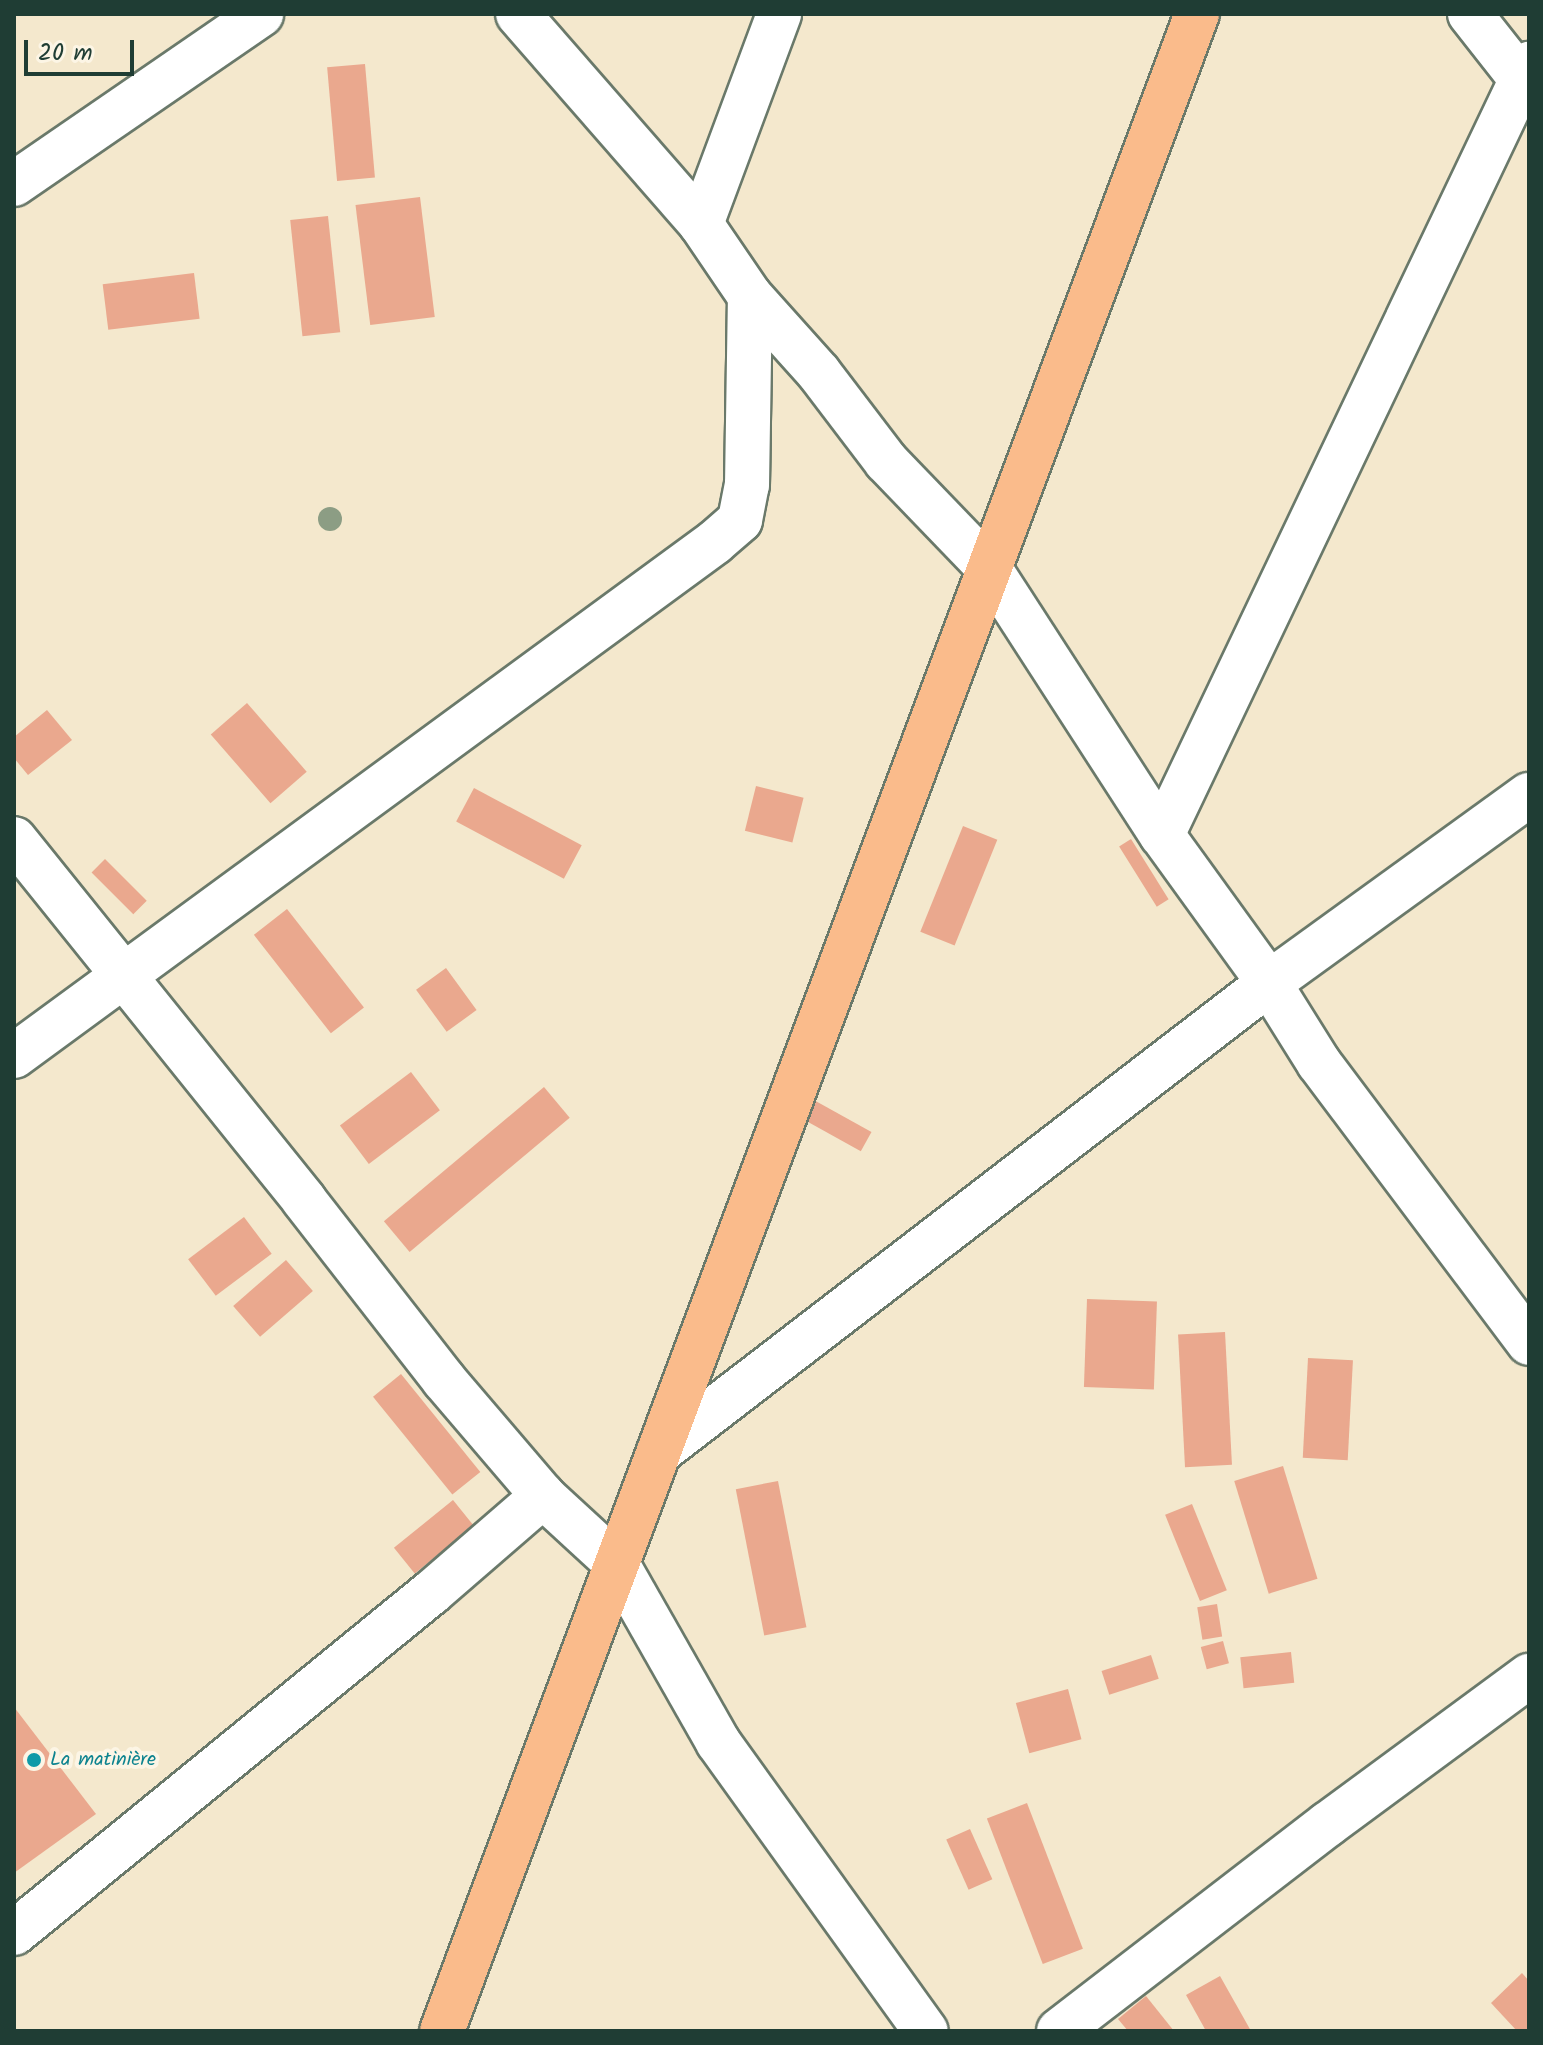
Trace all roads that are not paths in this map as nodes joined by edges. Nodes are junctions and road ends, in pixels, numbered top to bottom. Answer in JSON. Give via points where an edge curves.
{"nodes":[{"id":1,"x":261,"y":14,"type":"edge"},
{"id":2,"x":518,"y":14,"type":"edge"},
{"id":3,"x":779,"y":14,"type":"edge"},
{"id":4,"x":1197,"y":14,"type":"edge"},
{"id":5,"x":1470,"y":14,"type":"edge"},
{"id":6,"x":1527,"y":78,"type":"edge"},
{"id":7,"x":14,"y":184,"type":"edge"},
{"id":8,"x":701,"y":224,"type":"junction"},
{"id":9,"x":750,"y":296,"type":"junction"},
{"id":10,"x":989,"y":568,"type":"junction"},
{"id":11,"x":1529,"y":795,"type":"edge"},
{"id":12,"x":1162,"y":835,"type":"junction"},
{"id":13,"x":14,"y":839,"type":"edge"},
{"id":14,"x":122,"y":974,"type":"junction"},
{"id":15,"x":1269,"y":983,"type":"junction"},
{"id":16,"x":14,"y":1056,"type":"edge"},
{"id":17,"x":1529,"y":1343,"type":"edge"},
{"id":18,"x":659,"y":1452,"type":"junction"},
{"id":19,"x":543,"y":1496,"type":"junction"},
{"id":20,"x":617,"y":1564,"type":"junction"},
{"id":21,"x":1529,"y":1676,"type":"edge"},
{"id":22,"x":14,"y":1933,"type":"edge"},
{"id":23,"x":442,"y":2031,"type":"edge"},
{"id":24,"x":926,"y":2031,"type":"edge"},
{"id":25,"x":1059,"y":2031,"type":"edge"}],
"edges":[{"from":1,"to":7,"type":"street"},
{"from":2,"to":8,"type":"street"},
{"from":3,"to":8,"type":"street"},
{"from":4,"to":10,"type":"main road"},
{"from":5,"to":6,"type":"street"},
{"from":6,"to":12,"type":"street"},
{"from":8,"to":9,"type":"street"},
{"from":9,"to":10,"type":"street","via":[[819,373],[886,461]]},
{"from":9,"to":14,"type":"street","via":[[747,485],[740,520]]},
{"from":10,"to":12,"type":"street"},
{"from":10,"to":18,"type":"main road"},
{"from":11,"to":15,"type":"street"},
{"from":12,"to":15,"type":"street"},
{"from":13,"to":14,"type":"street"},
{"from":14,"to":16,"type":"street"},
{"from":14,"to":19,"type":"street","via":[[444,1380]]},
{"from":15,"to":17,"type":"street","via":[[1319,1063]]},
{"from":15,"to":18,"type":"street"},
{"from":18,"to":20,"type":"main road"},
{"from":19,"to":20,"type":"street"},
{"from":19,"to":22,"type":"street"},
{"from":20,"to":23,"type":"main road"},
{"from":20,"to":24,"type":"street","via":[[718,1742]]},
{"from":21,"to":25,"type":"street"}]}
